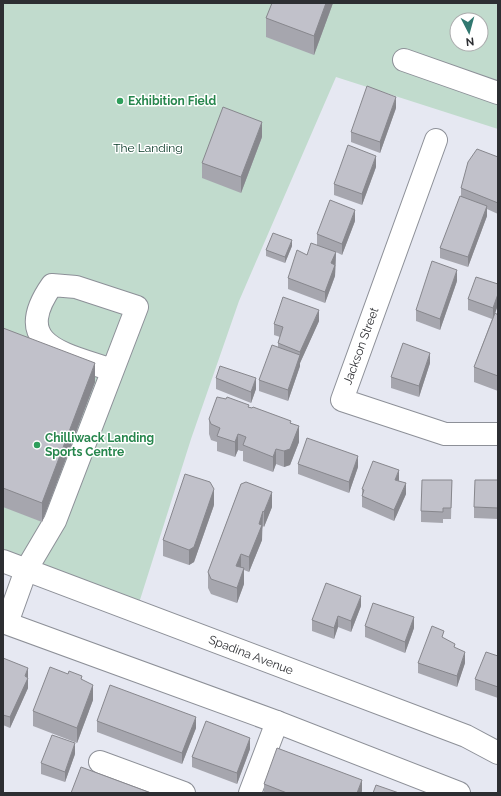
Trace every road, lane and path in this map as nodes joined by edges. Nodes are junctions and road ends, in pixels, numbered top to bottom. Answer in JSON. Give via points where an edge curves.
{"nodes":[{"id":1,"x":404,"y":60,"type":"dead end"},
{"id":2,"x":498,"y":93,"type":"edge"},
{"id":3,"x":436,"y":140,"type":"dead end"},
{"id":4,"x":112,"y":370,"type":"junction"},
{"id":5,"x":498,"y":434,"type":"edge"},
{"id":6,"x":3,"y":561,"type":"edge"},
{"id":7,"x":26,"y":570,"type":"junction"},
{"id":8,"x":5,"y":623,"type":"edge"},
{"id":9,"x":277,"y":722,"type":"junction"},
{"id":10,"x":498,"y":752,"type":"edge"},
{"id":11,"x":100,"y":762,"type":"dead end"},
{"id":12,"x":455,"y":792,"type":"edge"},
{"id":13,"x":184,"y":793,"type":"edge"},
{"id":14,"x":250,"y":793,"type":"edge"}],
"edges":[{"from":1,"to":2,"type":"street"},
{"from":3,"to":5,"type":"street","name":"Jackson Street","via":[[342,400],[445,434]]},
{"from":4,"to":4,"type":"street","via":[[137,307],[76,287],[52,285],[40,301],[36,323],[42,340],[59,352]]},
{"from":4,"to":7,"type":"street","via":[[55,521]]},
{"from":6,"to":7,"type":"street","name":"Spadina Avenue"},
{"from":7,"to":8,"type":"street"},
{"from":7,"to":10,"type":"street","name":"Spadina Avenue","via":[[466,736]]},
{"from":8,"to":9,"type":"street"},
{"from":9,"to":12,"type":"street"},
{"from":9,"to":14,"type":"street"},
{"from":11,"to":13,"type":"street"}]}
